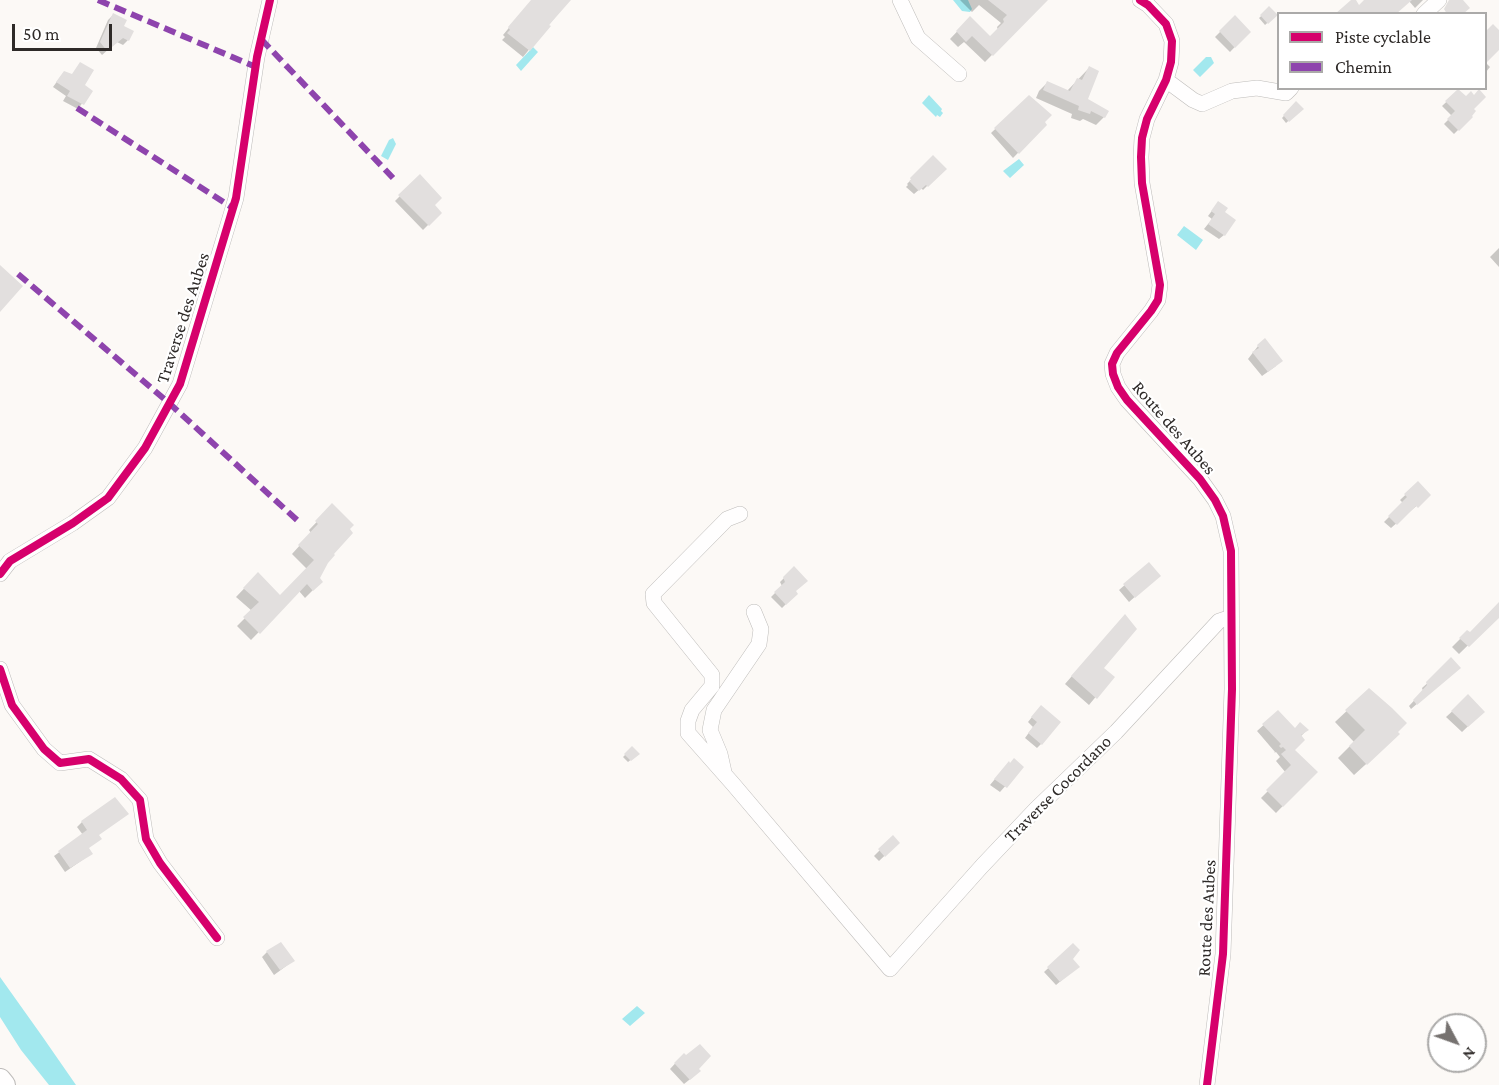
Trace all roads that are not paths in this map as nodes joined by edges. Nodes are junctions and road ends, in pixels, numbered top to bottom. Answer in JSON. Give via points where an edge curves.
{"nodes":[{"id":1,"x":270,"y":0,"type":"edge"},
{"id":2,"x":900,"y":0,"type":"edge"},
{"id":3,"x":1140,"y":0,"type":"edge"},
{"id":4,"x":1439,"y":0,"type":"edge"},
{"id":5,"x":1426,"y":12,"type":"edge"},
{"id":6,"x":959,"y":74,"type":"dead end"},
{"id":7,"x":1166,"y":80,"type":"junction"},
{"id":8,"x":1289,"y":90,"type":"edge"},
{"id":9,"x":740,"y":514,"type":"dead end"},
{"id":10,"x":0,"y":574,"type":"edge"},
{"id":11,"x":754,"y":612,"type":"dead end"},
{"id":12,"x":1231,"y":617,"type":"junction"},
{"id":13,"x":0,"y":669,"type":"edge"},
{"id":14,"x":725,"y":774,"type":"junction"},
{"id":15,"x":217,"y":938,"type":"dead end"},
{"id":16,"x":0,"y":1080,"type":"edge"},
{"id":17,"x":4,"y":1085,"type":"edge"},
{"id":18,"x":1207,"y":1085,"type":"edge"}],
"edges":[{"from":1,"to":10,"type":"street","name":"Traverse des Aubes","via":[[257,57],[236,198],[180,384],[145,448],[108,498],[9,561]]},
{"from":2,"to":6,"type":"street","via":[[918,39]]},
{"from":3,"to":7,"type":"street","name":"Route des Aubes","via":[[1166,24],[1172,41]]},
{"from":4,"to":5,"type":"street"},
{"from":7,"to":8,"type":"street","via":[[1202,104],[1232,91]]},
{"from":7,"to":12,"type":"street","name":"Route des Aubes","via":[[1147,119],[1141,156],[1160,285],[1158,300],[1112,364],[1118,387],[1127,400],[1200,479],[1223,516],[1231,551]]},
{"from":9,"to":14,"type":"street","via":[[727,519],[653,594],[654,603],[712,675],[712,686],[692,710],[688,733]]},
{"from":11,"to":14,"type":"street","via":[[761,629],[759,644],[714,710],[710,730]]},
{"from":12,"to":14,"type":"street","name":"Traverse Cocordano","via":[[1219,621],[1116,732],[1036,809],[891,969]]},
{"from":12,"to":18,"type":"street","name":"Route des Aubes","via":[[1222,954]]},
{"from":13,"to":15,"type":"street","via":[[12,705],[60,764],[89,759],[121,779],[140,800],[146,839]]},
{"from":16,"to":17,"type":"highway"}]}
